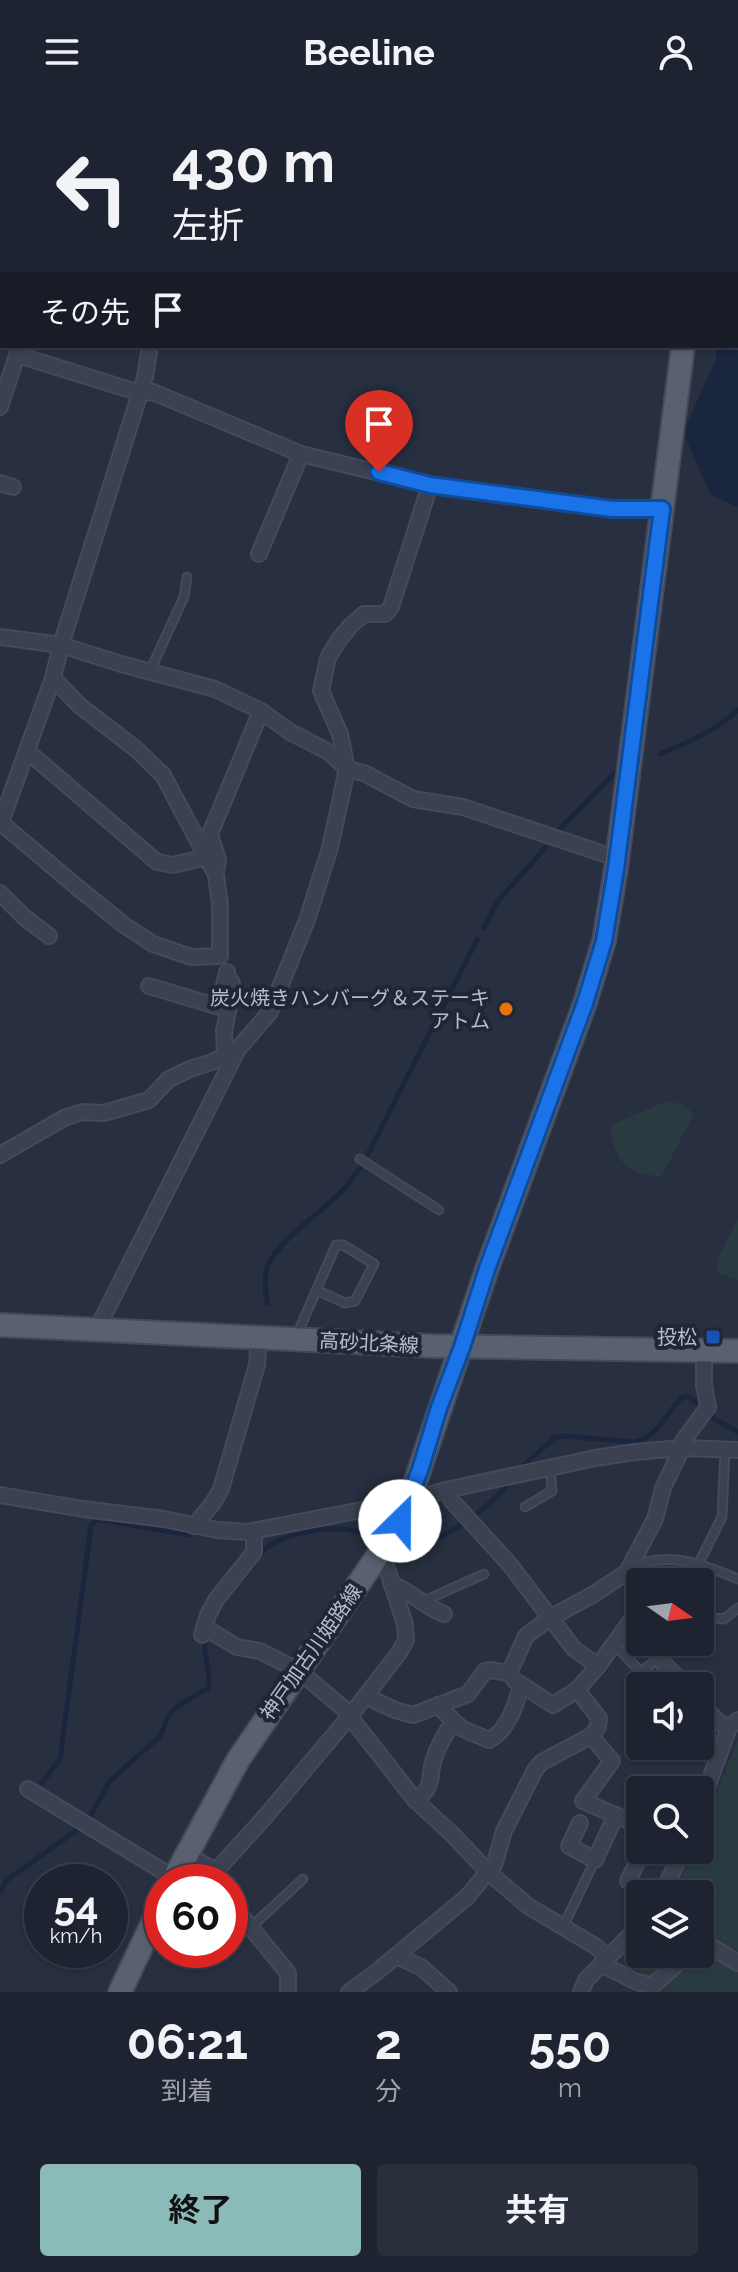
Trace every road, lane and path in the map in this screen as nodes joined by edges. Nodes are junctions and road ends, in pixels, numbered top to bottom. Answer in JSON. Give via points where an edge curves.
{"nodes":[{"id":1,"x":150,"y":348,"type":"edge"},
{"id":2,"x":683,"y":348,"type":"edge"},
{"id":3,"x":19,"y":350,"type":"edge"},
{"id":4,"x":140,"y":393,"type":"junction"},
{"id":5,"x":0,"y":407,"type":"edge"},
{"id":6,"x":301,"y":454,"type":"junction"},
{"id":7,"x":430,"y":485,"type":"junction"},
{"id":8,"x":662,"y":509,"type":"junction"},
{"id":9,"x":259,"y":554,"type":"dead end"},
{"id":10,"x":187,"y":577,"type":"dead end"},
{"id":11,"x":0,"y":637,"type":"edge"},
{"id":12,"x":61,"y":645,"type":"junction"},
{"id":13,"x":149,"y":671,"type":"junction"},
{"id":14,"x":53,"y":678,"type":"junction"},
{"id":15,"x":261,"y":711,"type":"junction"},
{"id":16,"x":27,"y":751,"type":"junction"},
{"id":17,"x":347,"y":769,"type":"junction"},
{"id":18,"x":0,"y":824,"type":"edge"},
{"id":19,"x":207,"y":857,"type":"junction"},
{"id":20,"x":616,"y":858,"type":"junction"},
{"id":21,"x":216,"y":875,"type":"junction"},
{"id":22,"x":0,"y":893,"type":"edge"},
{"id":23,"x":49,"y":936,"type":"dead end"},
{"id":24,"x":220,"y":956,"type":"junction"},
{"id":25,"x":227,"y":972,"type":"junction"},
{"id":26,"x":149,"y":986,"type":"dead end"},
{"id":27,"x":232,"y":1052,"type":"junction"},
{"id":28,"x":0,"y":1155,"type":"edge"},
{"id":29,"x":363,"y":1162,"type":"dead end"},
{"id":30,"x":439,"y":1210,"type":"dead end"},
{"id":31,"x":316,"y":1290,"type":"junction"},
{"id":32,"x":0,"y":1325,"type":"edge"},
{"id":33,"x":97,"y":1329,"type":"junction"},
{"id":34,"x":259,"y":1337,"type":"junction"},
{"id":35,"x":295,"y":1339,"type":"junction"},
{"id":36,"x":462,"y":1347,"type":"junction"},
{"id":37,"x":704,"y":1350,"type":"junction"},
{"id":38,"x":738,"y":1351,"type":"edge"},
{"id":39,"x":682,"y":1448,"type":"junction"},
{"id":40,"x":731,"y":1450,"type":"edge"},
{"id":41,"x":550,"y":1469,"type":"junction"},
{"id":42,"x":446,"y":1490,"type":"junction"},
{"id":43,"x":0,"y":1495,"type":"edge"},
{"id":44,"x":409,"y":1501,"type":"junction"},
{"id":45,"x":525,"y":1507,"type":"dead end"},
{"id":46,"x":200,"y":1526,"type":"junction"},
{"id":47,"x":254,"y":1532,"type":"junction"},
{"id":48,"x":384,"y":1546,"type":"junction"},
{"id":49,"x":699,"y":1563,"type":"junction"},
{"id":50,"x":629,"y":1568,"type":"edge"},
{"id":51,"x":632,"y":1568,"type":"edge"},
{"id":52,"x":626,"y":1573,"type":"edge"},
{"id":53,"x":484,"y":1574,"type":"dead end"},
{"id":54,"x":738,"y":1579,"type":"edge"},
{"id":55,"x":391,"y":1584,"type":"junction"},
{"id":56,"x":423,"y":1602,"type":"junction"},
{"id":57,"x":738,"y":1608,"type":"edge"},
{"id":58,"x":444,"y":1614,"type":"dead end"},
{"id":59,"x":550,"y":1618,"type":"junction"},
{"id":60,"x":714,"y":1618,"type":"edge"},
{"id":61,"x":626,"y":1627,"type":"edge"},
{"id":62,"x":614,"y":1644,"type":"junction"},
{"id":63,"x":658,"y":1658,"type":"joint"},
{"id":64,"x":598,"y":1666,"type":"junction"},
{"id":65,"x":299,"y":1671,"type":"junction"},
{"id":66,"x":672,"y":1672,"type":"edge"},
{"id":67,"x":509,"y":1673,"type":"junction"},
{"id":68,"x":521,"y":1686,"type":"junction"},
{"id":69,"x":577,"y":1690,"type":"junction"},
{"id":70,"x":365,"y":1696,"type":"junction"},
{"id":71,"x":438,"y":1705,"type":"junction"},
{"id":72,"x":350,"y":1716,"type":"junction"},
{"id":73,"x":714,"y":1718,"type":"edge"},
{"id":74,"x":453,"y":1721,"type":"junction"},
{"id":75,"x":734,"y":1724,"type":"edge"},
{"id":76,"x":591,"y":1736,"type":"junction"},
{"id":77,"x":712,"y":1776,"type":"edge"},
{"id":78,"x":28,"y":1789,"type":"dead end"},
{"id":79,"x":415,"y":1800,"type":"junction"},
{"id":80,"x":616,"y":1815,"type":"junction"},
{"id":81,"x":626,"y":1820,"type":"edge"},
{"id":82,"x":580,"y":1823,"type":"dead end"},
{"id":83,"x":186,"y":1854,"type":"junction"},
{"id":84,"x":595,"y":1860,"type":"junction"},
{"id":85,"x":148,"y":1864,"type":"edge"},
{"id":86,"x":181,"y":1864,"type":"edge"},
{"id":87,"x":199,"y":1864,"type":"edge"},
{"id":88,"x":227,"y":1864,"type":"edge"},
{"id":89,"x":487,"y":1871,"type":"junction"},
{"id":90,"x":303,"y":1879,"type":"dead end"},
{"id":91,"x":248,"y":1923,"type":"edge"},
{"id":92,"x":251,"y":1927,"type":"junction"},
{"id":93,"x":563,"y":1927,"type":"junction"},
{"id":94,"x":626,"y":1939,"type":"edge"},
{"id":95,"x":144,"y":1941,"type":"edge"},
{"id":96,"x":714,"y":1948,"type":"edge"},
{"id":97,"x":396,"y":1956,"type":"junction"},
{"id":98,"x":604,"y":1961,"type":"junction"},
{"id":99,"x":738,"y":1963,"type":"edge"},
{"id":100,"x":673,"y":1968,"type":"edge"},
{"id":101,"x":120,"y":1992,"type":"edge"},
{"id":102,"x":288,"y":1992,"type":"edge"},
{"id":103,"x":349,"y":1992,"type":"edge"},
{"id":104,"x":449,"y":1992,"type":"edge"},
{"id":105,"x":581,"y":1992,"type":"edge"}],
"edges":[{"from":1,"to":4,"type":"street"},
{"from":2,"to":8,"type":"main road","name":"神戸加古川姫路線"},
{"from":3,"to":4,"type":"street"},
{"from":3,"to":5,"type":"street"},
{"from":4,"to":6,"type":"street","via":[[153,392]]},
{"from":4,"to":12,"type":"street"},
{"from":6,"to":7,"type":"street"},
{"from":6,"to":9,"type":"street"},
{"from":7,"to":8,"type":"street","via":[[612,509]]},
{"from":7,"to":17,"type":"street","via":[[391,607],[385,614],[357,619],[328,658],[321,691],[340,734]]},
{"from":8,"to":20,"type":"main road","name":"神戸加古川姫路線"},
{"from":10,"to":13,"type":"lane","via":[[184,597]]},
{"from":11,"to":12,"type":"street"},
{"from":12,"to":13,"type":"street"},
{"from":12,"to":14,"type":"street"},
{"from":13,"to":15,"type":"street","via":[[215,689]]},
{"from":14,"to":16,"type":"street"},
{"from":14,"to":19,"type":"street","via":[[163,775]]},
{"from":15,"to":17,"type":"street","via":[[329,752]]},
{"from":15,"to":21,"type":"street","via":[[210,834],[218,860]]},
{"from":16,"to":18,"type":"street"},
{"from":16,"to":19,"type":"street","via":[[146,856],[173,865]]},
{"from":17,"to":20,"type":"street","via":[[413,799],[463,807]]},
{"from":17,"to":27,"type":"street","via":[[330,848],[288,971],[270,1012]]},
{"from":18,"to":24,"type":"street","via":[[153,944],[191,957]]},
{"from":19,"to":21,"type":"street"},
{"from":20,"to":36,"type":"main road","name":"神戸加古川姫路線","via":[[604,941],[585,1003]]},
{"from":21,"to":24,"type":"street"},
{"from":22,"to":23,"type":"street"},
{"from":24,"to":25,"type":"street"},
{"from":25,"to":26,"type":"street","via":[[219,1007]]},
{"from":25,"to":27,"type":"street","via":[[233,987],[224,1031]]},
{"from":27,"to":28,"type":"street","via":[[169,1079],[149,1100],[64,1118]]},
{"from":27,"to":33,"type":"street"},
{"from":29,"to":30,"type":"lane"},
{"from":31,"to":31,"type":"lane","via":[[336,1245],[374,1264],[355,1301],[345,1303]]},
{"from":31,"to":35,"type":"lane"},
{"from":32,"to":33,"type":"main road","name":"高砂北条線"},
{"from":33,"to":34,"type":"main road","name":"高砂北条線"},
{"from":34,"to":35,"type":"main road","name":"高砂北条線"},
{"from":34,"to":46,"type":"street","via":[[257,1365],[221,1489]]},
{"from":35,"to":36,"type":"main road","name":"高砂北条線"},
{"from":36,"to":37,"type":"main road","name":"高砂北条線"},
{"from":36,"to":44,"type":"main road","name":"神戸加古川姫路線"},
{"from":37,"to":38,"type":"main road","name":"高砂北条線"},
{"from":37,"to":39,"type":"street","via":[[708,1407]]},
{"from":39,"to":40,"type":"street"},
{"from":39,"to":41,"type":"street"},
{"from":39,"to":50,"type":"street"},
{"from":40,"to":49,"type":"lane","via":[[722,1517]]},
{"from":41,"to":42,"type":"street"},
{"from":41,"to":45,"type":"lane","via":[[552,1491]]},
{"from":42,"to":44,"type":"street"},
{"from":42,"to":59,"type":"street"},
{"from":43,"to":46,"type":"street"},
{"from":44,"to":47,"type":"street"},
{"from":44,"to":48,"type":"main road","name":"神戸加古川姫路線"},
{"from":46,"to":47,"type":"street"},
{"from":47,"to":65,"type":"street","via":[[254,1552],[216,1600],[206,1631]]},
{"from":48,"to":55,"type":"street"},
{"from":48,"to":65,"type":"main road","name":"神戸加古川姫路線"},
{"from":49,"to":51,"type":"lane","via":[[649,1560]]},
{"from":49,"to":54,"type":"lane"},
{"from":52,"to":59,"type":"street"},
{"from":53,"to":56,"type":"lane"},
{"from":55,"to":56,"type":"street"},
{"from":55,"to":70,"type":"street","via":[[406,1640]]},
{"from":56,"to":58,"type":"street"},
{"from":57,"to":60,"type":"lane","via":[[724,1619]]},
{"from":59,"to":64,"type":"street","via":[[574,1649]]},
{"from":59,"to":67,"type":"street","via":[[526,1636]]},
{"from":61,"to":62,"type":"street"},
{"from":62,"to":63,"type":"lane","via":[[641,1672]]},
{"from":62,"to":64,"type":"street"},
{"from":63,"to":66,"type":"street"},
{"from":64,"to":69,"type":"street"},
{"from":65,"to":72,"type":"street"},
{"from":65,"to":83,"type":"main road","name":"神戸加古川姫路線","via":[[238,1760]]},
{"from":67,"to":68,"type":"street"},
{"from":67,"to":71,"type":"street","via":[[485,1671],[468,1694]]},
{"from":68,"to":69,"type":"street","via":[[553,1705]]},
{"from":68,"to":74,"type":"street","via":[[514,1711],[496,1737],[475,1735]]},
{"from":69,"to":76,"type":"street","via":[[599,1718]]},
{"from":70,"to":71,"type":"street","via":[[413,1715]]},
{"from":70,"to":72,"type":"street"},
{"from":71,"to":74,"type":"street"},
{"from":72,"to":79,"type":"street"},
{"from":72,"to":88,"type":"street"},
{"from":73,"to":75,"type":"street"},
{"from":74,"to":79,"type":"street","via":[[434,1757],[430,1785]]},
{"from":75,"to":77,"type":"street"},
{"from":76,"to":80,"type":"street","via":[[612,1761],[583,1801]]},
{"from":76,"to":89,"type":"street","via":[[535,1770]]},
{"from":78,"to":85,"type":"street"},
{"from":79,"to":89,"type":"street"},
{"from":80,"to":81,"type":"street"},
{"from":80,"to":84,"type":"street"},
{"from":82,"to":84,"type":"street","via":[[569,1846]]},
{"from":83,"to":86,"type":"main road","name":"神戸加古川姫路線"},
{"from":83,"to":87,"type":"street"},
{"from":84,"to":93,"type":"lane"},
{"from":89,"to":93,"type":"street"},
{"from":89,"to":97,"type":"street","via":[[467,1897]]},
{"from":90,"to":92,"type":"lane"},
{"from":91,"to":92,"type":"street"},
{"from":92,"to":102,"type":"street","via":[[288,1973]]},
{"from":93,"to":98,"type":"street","via":[[595,1946]]},
{"from":94,"to":98,"type":"street"},
{"from":95,"to":101,"type":"main road"},
{"from":96,"to":99,"type":"street"},
{"from":97,"to":103,"type":"street"},
{"from":97,"to":104,"type":"street","via":[[421,1967]]},
{"from":98,"to":100,"type":"street","via":[[652,1986]]},
{"from":98,"to":105,"type":"street"}]}
